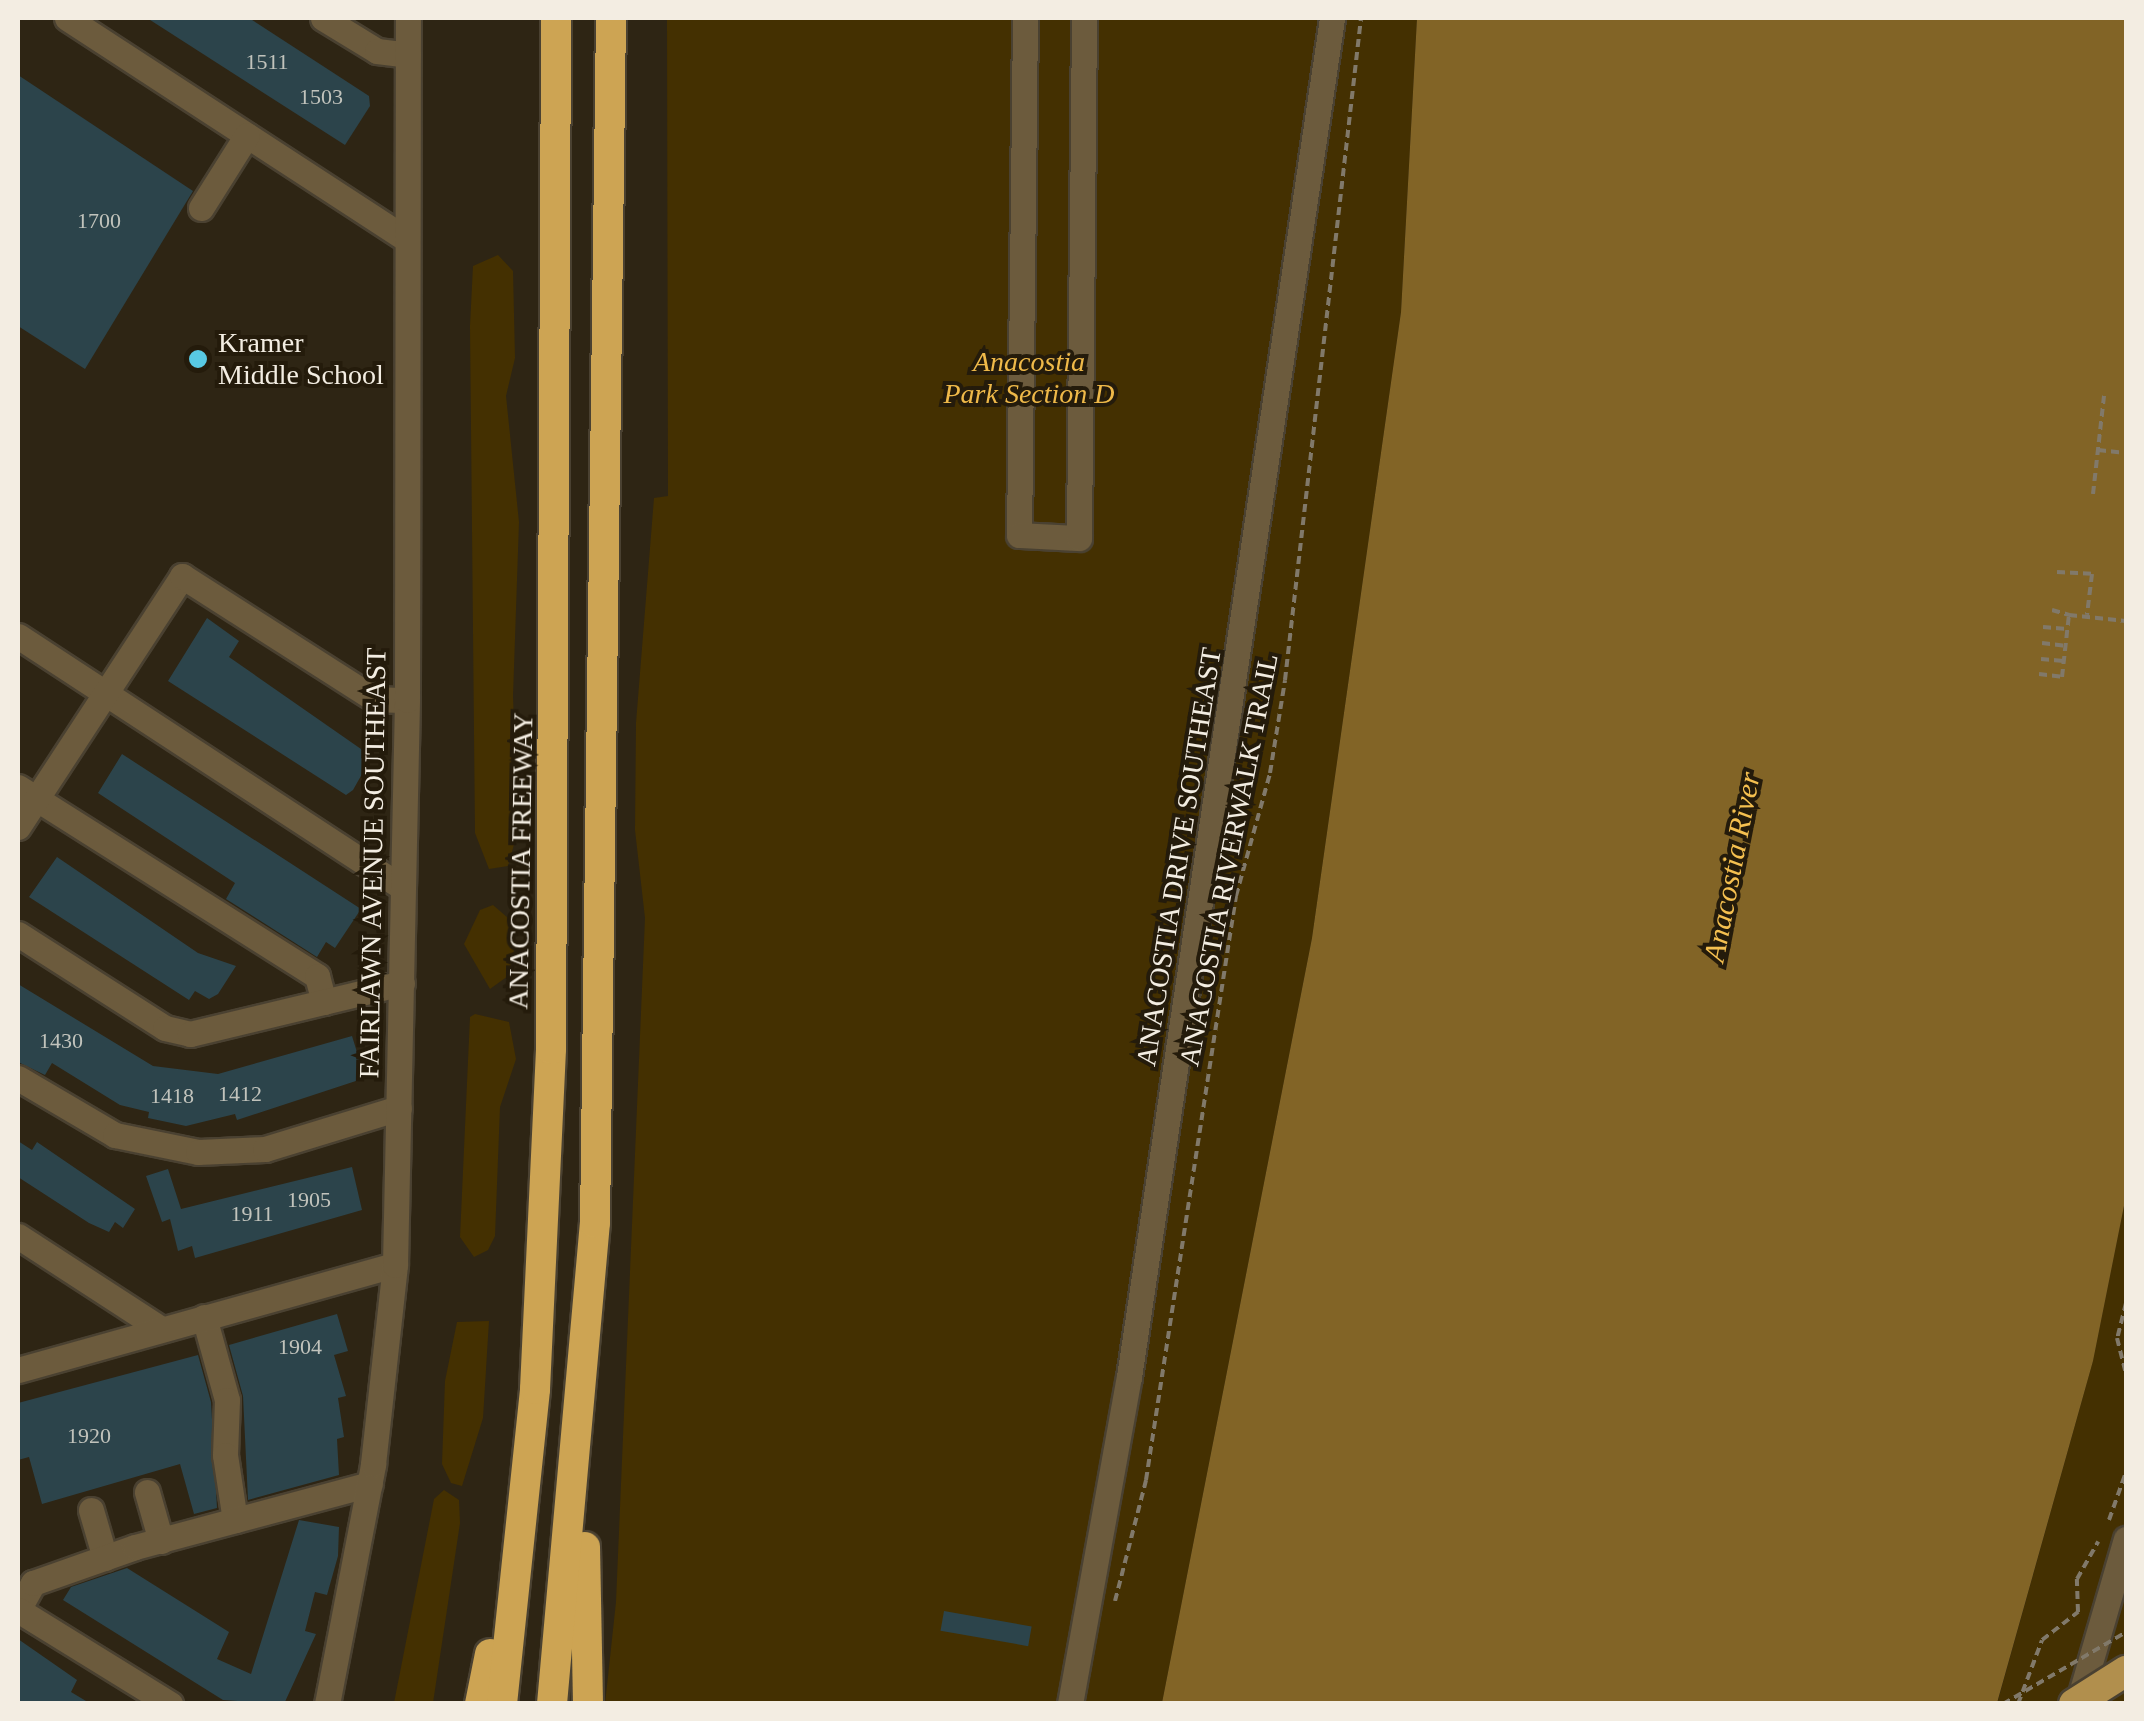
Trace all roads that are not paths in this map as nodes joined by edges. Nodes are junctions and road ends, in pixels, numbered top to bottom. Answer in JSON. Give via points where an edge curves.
{"nodes":[{"id":1,"x":324,"y":18,"type":"edge"},
{"id":2,"x":408,"y":18,"type":"edge"},
{"id":3,"x":556,"y":18,"type":"edge"},
{"id":4,"x":611,"y":18,"type":"edge"},
{"id":5,"x":620,"y":18,"type":"edge"},
{"id":6,"x":1025,"y":18,"type":"edge"},
{"id":7,"x":1084,"y":18,"type":"edge"},
{"id":8,"x":1332,"y":18,"type":"edge"},
{"id":9,"x":83,"y":22,"type":"edge"},
{"id":10,"x":408,"y":55,"type":"junction"},
{"id":11,"x":247,"y":135,"type":"junction"},
{"id":12,"x":607,"y":154,"type":"junction"},
{"id":13,"x":201,"y":208,"type":"dead end"},
{"id":14,"x":406,"y":238,"type":"junction"},
{"id":15,"x":18,"y":636,"type":"edge"},
{"id":16,"x":105,"y":693,"type":"junction"},
{"id":17,"x":407,"y":700,"type":"junction"},
{"id":18,"x":27,"y":793,"type":"edge"},
{"id":19,"x":18,"y":827,"type":"edge"},
{"id":20,"x":402,"y":888,"type":"junction"},
{"id":21,"x":18,"y":934,"type":"edge"},
{"id":22,"x":402,"y":984,"type":"junction"},
{"id":23,"x":324,"y":1002,"type":"junction"},
{"id":24,"x":18,"y":1078,"type":"edge"},
{"id":25,"x":399,"y":1108,"type":"junction"},
{"id":26,"x":18,"y":1236,"type":"edge"},
{"id":27,"x":395,"y":1265,"type":"junction"},
{"id":28,"x":204,"y":1318,"type":"junction"},
{"id":29,"x":162,"y":1329,"type":"junction"},
{"id":30,"x":18,"y":1370,"type":"edge"},
{"id":31,"x":583,"y":1391,"type":"junction"},
{"id":32,"x":527,"y":1475,"type":"junction"},
{"id":33,"x":370,"y":1484,"type":"junction"},
{"id":34,"x":147,"y":1492,"type":"dead end"},
{"id":35,"x":92,"y":1510,"type":"dead end"},
{"id":36,"x":236,"y":1520,"type":"junction"},
{"id":37,"x":2126,"y":1539,"type":"edge"},
{"id":38,"x":160,"y":1541,"type":"junction"},
{"id":39,"x":105,"y":1558,"type":"junction"},
{"id":40,"x":18,"y":1610,"type":"edge"},
{"id":41,"x":2126,"y":1671,"type":"edge"},
{"id":42,"x":170,"y":1704,"type":"edge"},
{"id":43,"x":328,"y":1704,"type":"edge"},
{"id":44,"x":480,"y":1704,"type":"edge"},
{"id":45,"x":502,"y":1704,"type":"edge"},
{"id":46,"x":552,"y":1704,"type":"edge"},
{"id":47,"x":588,"y":1704,"type":"edge"},
{"id":48,"x":1070,"y":1704,"type":"edge"},
{"id":49,"x":2076,"y":1704,"type":"edge"}],
"edges":[{"from":1,"to":10,"type":"street","via":[[376,51]]},
{"from":2,"to":10,"type":"street","name":"FAIRLAWN AVENUE SOUTHEAST"},
{"from":3,"to":32,"type":"highway","name":"ANACOSTIA FREEWAY","via":[[551,1049]]},
{"from":4,"to":12,"type":"highway"},
{"from":5,"to":12,"type":"highway"},
{"from":6,"to":7,"type":"street","via":[[1018,535],[1079,538]]},
{"from":8,"to":48,"type":"street","name":"ANACOSTIA DRIVE SOUTHEAST","via":[[1130,1377]]},
{"from":9,"to":11,"type":"street"},
{"from":10,"to":14,"type":"street","name":"FAIRLAWN AVENUE SOUTHEAST"},
{"from":11,"to":13,"type":"street"},
{"from":11,"to":14,"type":"street"},
{"from":12,"to":31,"type":"highway","via":[[601,1000]]},
{"from":14,"to":17,"type":"street","name":"FAIRLAWN AVENUE SOUTHEAST"},
{"from":15,"to":16,"type":"street"},
{"from":16,"to":17,"type":"street","via":[[182,576],[374,699]]},
{"from":16,"to":18,"type":"street"},
{"from":16,"to":20,"type":"street"},
{"from":17,"to":20,"type":"street","name":"FAIRLAWN AVENUE SOUTHEAST"},
{"from":18,"to":19,"type":"street"},
{"from":18,"to":23,"type":"street","via":[[317,976]]},
{"from":20,"to":22,"type":"street","name":"FAIRLAWN AVENUE SOUTHEAST"},
{"from":21,"to":23,"type":"street","via":[[177,1033],[203,1034]]},
{"from":22,"to":23,"type":"street"},
{"from":22,"to":25,"type":"street","name":"FAIRLAWN AVENUE SOUTHEAST"},
{"from":24,"to":25,"type":"street","via":[[115,1135],[198,1152],[265,1150]]},
{"from":25,"to":27,"type":"street","name":"FAIRLAWN AVENUE SOUTHEAST"},
{"from":26,"to":29,"type":"street"},
{"from":27,"to":28,"type":"street"},
{"from":27,"to":33,"type":"street","name":"FAIRLAWN AVENUE SOUTHEAST"},
{"from":28,"to":29,"type":"street"},
{"from":28,"to":36,"type":"street","via":[[227,1400],[225,1455]]},
{"from":29,"to":30,"type":"street"},
{"from":31,"to":46,"type":"highway"},
{"from":31,"to":47,"type":"highway"},
{"from":32,"to":44,"type":"highway"},
{"from":32,"to":45,"type":"highway","name":"ANACOSTIA FREEWAY"},
{"from":33,"to":36,"type":"street"},
{"from":33,"to":43,"type":"street","name":"FAIRLAWN AVENUE SOUTHEAST"},
{"from":34,"to":38,"type":"street"},
{"from":35,"to":39,"type":"street"},
{"from":36,"to":38,"type":"street"},
{"from":37,"to":49,"type":"street"},
{"from":38,"to":39,"type":"street"},
{"from":39,"to":40,"type":"street","via":[[33,1583]]},
{"from":40,"to":42,"type":"street"},
{"from":41,"to":49,"type":"main road","bridge":true}]}
